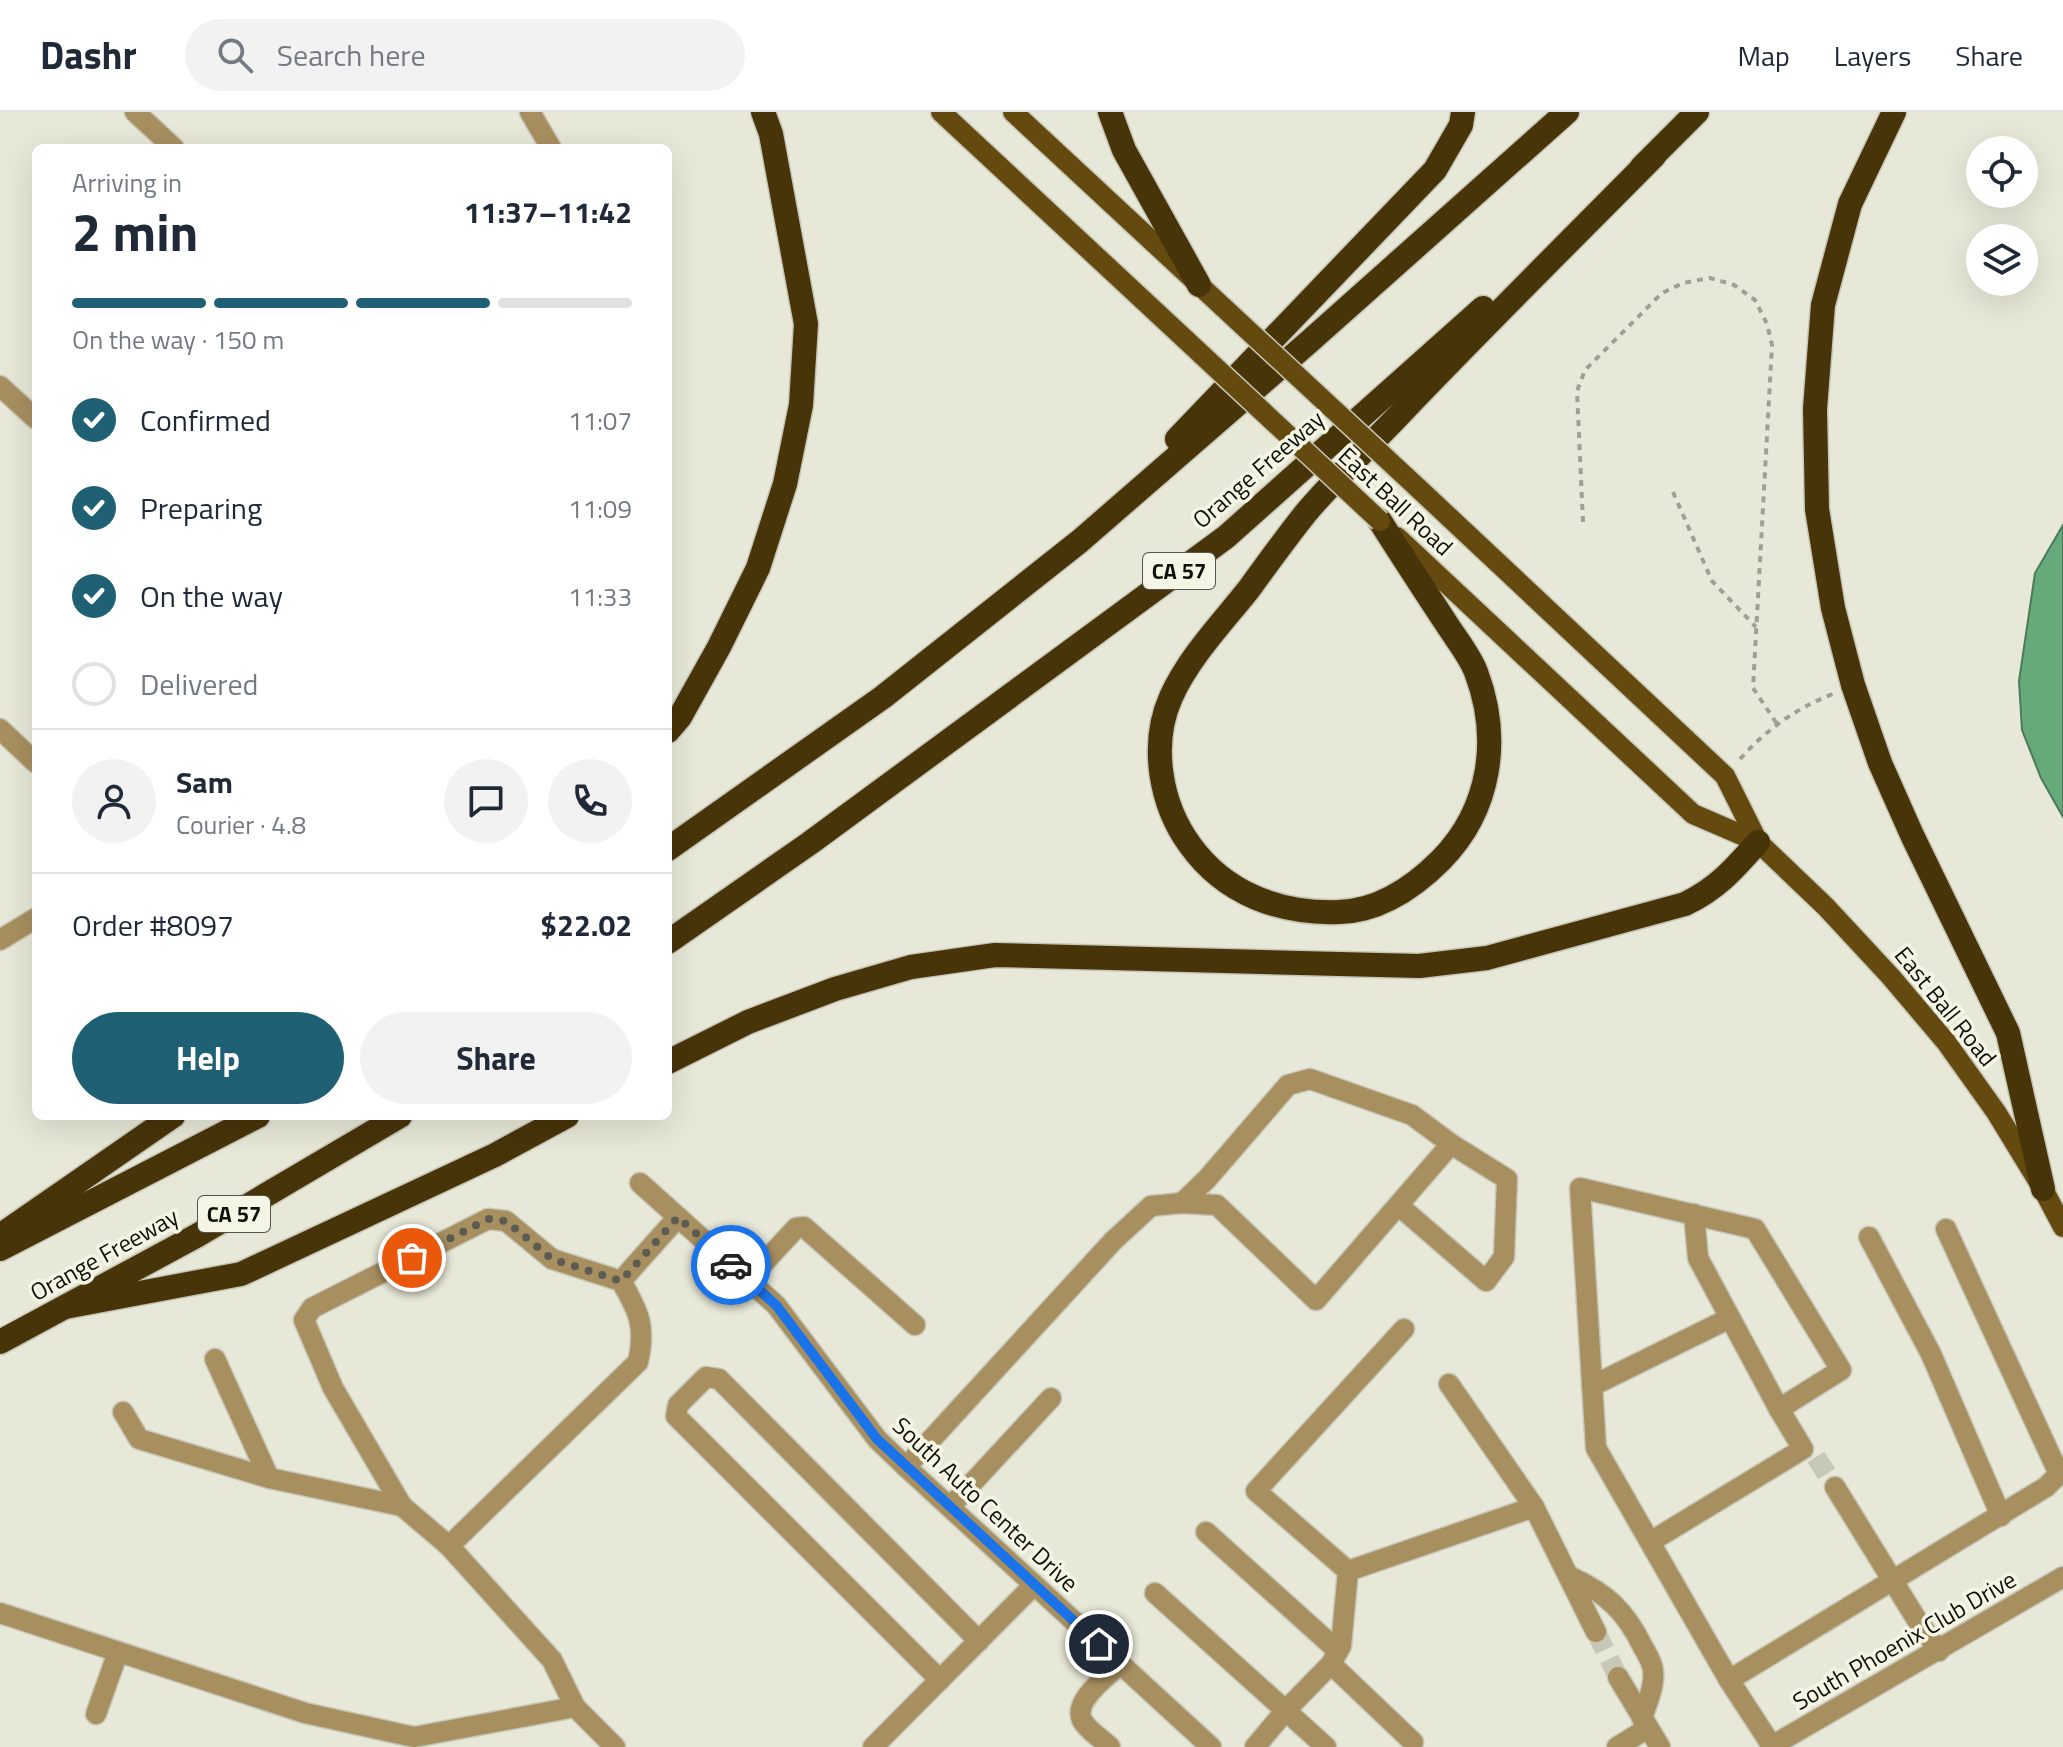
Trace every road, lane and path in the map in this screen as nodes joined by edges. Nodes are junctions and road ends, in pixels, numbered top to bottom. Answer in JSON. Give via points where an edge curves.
{"nodes":[{"id":1,"x":135,"y":112,"type":"edge"},
{"id":2,"x":530,"y":112,"type":"edge"},
{"id":3,"x":763,"y":112,"type":"edge"},
{"id":4,"x":941,"y":112,"type":"edge"},
{"id":5,"x":1013,"y":112,"type":"edge"},
{"id":6,"x":1110,"y":112,"type":"edge"},
{"id":7,"x":1463,"y":112,"type":"edge"},
{"id":8,"x":1567,"y":112,"type":"edge"},
{"id":9,"x":1697,"y":112,"type":"edge"},
{"id":10,"x":1894,"y":112,"type":"edge"},
{"id":11,"x":170,"y":144,"type":"edge"},
{"id":12,"x":549,"y":144,"type":"edge"},
{"id":13,"x":1654,"y":156,"type":"junction"},
{"id":14,"x":1199,"y":285,"type":"junction"},
{"id":15,"x":0,"y":386,"type":"edge"},
{"id":16,"x":32,"y":415,"type":"edge"},
{"id":17,"x":1673,"y":492,"type":"dead end"},
{"id":18,"x":1380,"y":521,"type":"junction"},
{"id":19,"x":1583,"y":522,"type":"dead end"},
{"id":20,"x":1080,"y":541,"type":"junction"},
{"id":21,"x":1756,"y":627,"type":"junction"},
{"id":22,"x":1853,"y":685,"type":"junction"},
{"id":23,"x":1777,"y":724,"type":"junction"},
{"id":24,"x":672,"y":726,"type":"edge"},
{"id":25,"x":0,"y":729,"type":"edge"},
{"id":26,"x":32,"y":759,"type":"edge"},
{"id":27,"x":1725,"y":776,"type":"junction"},
{"id":28,"x":1758,"y":842,"type":"junction"},
{"id":29,"x":672,"y":846,"type":"edge"},
{"id":30,"x":32,"y":920,"type":"edge"},
{"id":31,"x":672,"y":939,"type":"edge"},
{"id":32,"x":0,"y":940,"type":"edge"},
{"id":33,"x":672,"y":1060,"type":"edge"},
{"id":34,"x":167,"y":1120,"type":"edge"},
{"id":35,"x":250,"y":1120,"type":"edge"},
{"id":36,"x":393,"y":1120,"type":"edge"},
{"id":37,"x":560,"y":1120,"type":"edge"},
{"id":38,"x":1451,"y":1144,"type":"junction"},
{"id":39,"x":640,"y":1183,"type":"dead end"},
{"id":40,"x":2043,"y":1189,"type":"junction"},
{"id":41,"x":1182,"y":1203,"type":"junction"},
{"id":42,"x":1398,"y":1205,"type":"junction"},
{"id":43,"x":1694,"y":1214,"type":"junction"},
{"id":44,"x":678,"y":1217,"type":"junction"},
{"id":45,"x":2063,"y":1227,"type":"edge"},
{"id":46,"x":1946,"y":1229,"type":"dead end"},
{"id":47,"x":0,"y":1236,"type":"edge"},
{"id":48,"x":1869,"y":1237,"type":"dead end"},
{"id":49,"x":0,"y":1249,"type":"edge"},
{"id":50,"x":748,"y":1280,"type":"junction"},
{"id":51,"x":621,"y":1281,"type":"junction"},
{"id":52,"x":65,"y":1307,"type":"junction"},
{"id":53,"x":1730,"y":1318,"type":"junction"},
{"id":54,"x":915,"y":1325,"type":"dead end"},
{"id":55,"x":1404,"y":1329,"type":"dead end"},
{"id":56,"x":0,"y":1342,"type":"edge"},
{"id":57,"x":215,"y":1359,"type":"dead end"},
{"id":58,"x":1449,"y":1384,"type":"dead end"},
{"id":59,"x":1592,"y":1386,"type":"junction"},
{"id":60,"x":1051,"y":1398,"type":"dead end"},
{"id":61,"x":1779,"y":1409,"type":"junction"},
{"id":62,"x":123,"y":1412,"type":"dead end"},
{"id":63,"x":906,"y":1467,"type":"junction"},
{"id":64,"x":269,"y":1478,"type":"junction"},
{"id":65,"x":1835,"y":1487,"type":"tunnel mouth"},
{"id":66,"x":402,"y":1506,"type":"junction"},
{"id":67,"x":950,"y":1507,"type":"junction"},
{"id":68,"x":1534,"y":1507,"type":"junction"},
{"id":69,"x":2001,"y":1516,"type":"junction"},
{"id":70,"x":1206,"y":1532,"type":"dead end"},
{"id":71,"x":1650,"y":1542,"type":"junction"},
{"id":72,"x":449,"y":1546,"type":"junction"},
{"id":73,"x":1348,"y":1571,"type":"junction"},
{"id":74,"x":1569,"y":1576,"type":"junction"},
{"id":75,"x":2063,"y":1577,"type":"edge"},
{"id":76,"x":1893,"y":1582,"type":"junction"},
{"id":77,"x":1034,"y":1585,"type":"junction"},
{"id":78,"x":1155,"y":1593,"type":"dead end"},
{"id":79,"x":0,"y":1613,"type":"edge"},
{"id":80,"x":1596,"y":1632,"type":"tunnel mouth"},
{"id":81,"x":979,"y":1641,"type":"junction"},
{"id":82,"x":1939,"y":1651,"type":"junction"},
{"id":83,"x":118,"y":1652,"type":"junction"},
{"id":84,"x":1334,"y":1657,"type":"junction"},
{"id":85,"x":1120,"y":1664,"type":"junction"},
{"id":86,"x":1618,"y":1677,"type":"tunnel mouth"},
{"id":87,"x":940,"y":1680,"type":"junction"},
{"id":88,"x":1729,"y":1680,"type":"junction"},
{"id":89,"x":575,"y":1707,"type":"junction"},
{"id":90,"x":1287,"y":1709,"type":"junction"},
{"id":91,"x":96,"y":1714,"type":"dead end"},
{"id":92,"x":1645,"y":1723,"type":"junction"},
{"id":93,"x":1413,"y":1742,"type":"dead end"},
{"id":94,"x":1771,"y":1746,"type":"edge"},
{"id":95,"x":615,"y":1747,"type":"edge"},
{"id":96,"x":873,"y":1747,"type":"edge"},
{"id":97,"x":1110,"y":1747,"type":"edge"},
{"id":98,"x":1211,"y":1747,"type":"edge"},
{"id":99,"x":1255,"y":1747,"type":"edge"},
{"id":100,"x":1326,"y":1747,"type":"edge"},
{"id":101,"x":1617,"y":1747,"type":"edge"},
{"id":102,"x":1660,"y":1747,"type":"edge"}],
"edges":[{"from":1,"to":11,"type":"street"},
{"from":2,"to":12,"type":"street"},
{"from":3,"to":24,"type":"highway","via":[[806,324],[801,405],[785,484],[758,568]]},
{"from":4,"to":18,"type":"main road","name":"East Ball Road","bridge":true},
{"from":5,"to":14,"type":"main road","name":"East Ball Road"},
{"from":6,"to":14,"type":"highway","via":[[1124,150]]},
{"from":7,"to":20,"type":"highway","via":[[1435,170]]},
{"from":8,"to":20,"type":"highway"},
{"from":9,"to":13,"type":"highway","name":"Orange Freeway","number":"CA 57"},
{"from":10,"to":22,"type":"highway","via":[[1850,204],[1823,305],[1815,409],[1817,509],[1833,608]]},
{"from":13,"to":18,"type":"highway","via":[[1307,512],[1187,667],[1170,698],[1160,753],[1167,797],[1183,836],[1221,880],[1280,907],[1345,912],[1380,904],[1421,879],[1455,845],[1483,792],[1490,731],[1475,668]]},
{"from":13,"to":31,"type":"highway","name":"Orange Freeway","number":"CA 57","via":[[1226,537]]},
{"from":14,"to":27,"type":"main road","name":"East Ball Road","bridge":true},
{"from":15,"to":16,"type":"street"},
{"from":17,"to":21,"type":"path","via":[[1712,581]]},
{"from":18,"to":28,"type":"main road","name":"East Ball Road","via":[[1693,814]]},
{"from":19,"to":21,"type":"path","via":[[1577,391],[1585,370],[1662,293],[1710,278],[1734,285],[1755,300],[1772,345]]},
{"from":20,"to":29,"type":"highway","via":[[883,697]]},
{"from":21,"to":23,"type":"path","via":[[1753,688]]},
{"from":22,"to":23,"type":"path"},
{"from":22,"to":40,"type":"highway","via":[[1912,835],[2008,1033]]},
{"from":23,"to":27,"type":"path"},
{"from":25,"to":26,"type":"street"},
{"from":27,"to":28,"type":"main road","name":"East Ball Road"},
{"from":28,"to":33,"type":"highway","via":[[1710,892],[1685,904],[1487,958],[1419,966],[995,955],[911,967],[835,989],[748,1022]]},
{"from":28,"to":40,"type":"main road","name":"East Ball Road","via":[[1826,907],[1946,1042]]},
{"from":30,"to":32,"type":"street"},
{"from":34,"to":47,"type":"highway"},
{"from":35,"to":49,"type":"highway","name":"Orange Freeway"},
{"from":36,"to":52,"type":"highway","name":"Orange Freeway","number":"CA 57"},
{"from":37,"to":52,"type":"highway","via":[[241,1274]]},
{"from":38,"to":41,"type":"street","via":[[1412,1115],[1310,1079],[1288,1085]]},
{"from":38,"to":42,"type":"street"},
{"from":38,"to":42,"type":"street","via":[[1507,1179],[1504,1257],[1486,1281]]},
{"from":39,"to":44,"type":"street","name":"South Auto Center Drive"},
{"from":40,"to":45,"type":"main road","name":"East Ball Road"},
{"from":41,"to":42,"type":"street","via":[[1217,1205],[1316,1300]]},
{"from":41,"to":63,"type":"street","via":[[1151,1206],[1113,1241]]},
{"from":43,"to":53,"type":"street","via":[[1698,1258]]},
{"from":43,"to":59,"type":"street","via":[[1580,1188]]},
{"from":43,"to":61,"type":"street","via":[[1755,1229],[1841,1370]]},
{"from":44,"to":50,"type":"street","name":"South Auto Center Drive"},
{"from":44,"to":51,"type":"street"},
{"from":46,"to":69,"type":"street","via":[[2059,1474]]},
{"from":48,"to":69,"type":"street","via":[[1931,1354]]},
{"from":50,"to":54,"type":"street","via":[[796,1228],[804,1227]]},
{"from":50,"to":63,"type":"street","name":"South Auto Center Drive","via":[[776,1305],[877,1439]]},
{"from":51,"to":66,"type":"street","via":[[552,1259],[506,1221],[488,1219],[312,1308],[304,1320],[333,1388]]},
{"from":51,"to":72,"type":"street","via":[[639,1312],[643,1339],[638,1362]]},
{"from":52,"to":56,"type":"highway","name":"Orange Freeway","number":"CA 57"},
{"from":53,"to":59,"type":"street"},
{"from":53,"to":61,"type":"street"},
{"from":55,"to":73,"type":"street","via":[[1256,1491]]},
{"from":57,"to":64,"type":"street"},
{"from":58,"to":68,"type":"street"},
{"from":59,"to":71,"type":"street","via":[[1596,1448]]},
{"from":60,"to":67,"type":"street"},
{"from":61,"to":71,"type":"street","via":[[1810,1453]]},
{"from":62,"to":64,"type":"street","via":[[139,1439]]},
{"from":63,"to":67,"type":"street","name":"South Auto Center Drive"},
{"from":64,"to":66,"type":"street"},
{"from":65,"to":76,"type":"street"},
{"from":66,"to":72,"type":"street"},
{"from":67,"to":77,"type":"street","name":"South Auto Center Drive"},
{"from":68,"to":73,"type":"street"},
{"from":68,"to":74,"type":"street"},
{"from":69,"to":76,"type":"street"},
{"from":70,"to":84,"type":"street"},
{"from":71,"to":88,"type":"street"},
{"from":72,"to":89,"type":"street","via":[[552,1660]]},
{"from":73,"to":84,"type":"street","via":[[1341,1646]]},
{"from":74,"to":80,"type":"street"},
{"from":74,"to":92,"type":"street","via":[[1613,1602],[1632,1625],[1653,1667]]},
{"from":75,"to":82,"type":"street","name":"South Phoenix Club Drive"},
{"from":76,"to":82,"type":"street"},
{"from":76,"to":88,"type":"street"},
{"from":77,"to":81,"type":"street"},
{"from":77,"to":85,"type":"street","name":"South Auto Center Drive"},
{"from":78,"to":90,"type":"street"},
{"from":79,"to":83,"type":"street"},
{"from":81,"to":87,"type":"street"},
{"from":81,"to":87,"type":"street","via":[[719,1379],[706,1377],[678,1405],[676,1416]]},
{"from":82,"to":94,"type":"street","name":"South Phoenix Club Drive"},
{"from":83,"to":89,"type":"street","via":[[305,1713],[414,1737]]},
{"from":83,"to":91,"type":"street"},
{"from":84,"to":90,"type":"street"},
{"from":84,"to":93,"type":"street"},
{"from":85,"to":97,"type":"street","via":[[1086,1698],[1080,1712],[1083,1722]]},
{"from":85,"to":98,"type":"street","name":"South Auto Center Drive"},
{"from":86,"to":92,"type":"street"},
{"from":87,"to":96,"type":"street"},
{"from":88,"to":94,"type":"street"},
{"from":89,"to":95,"type":"street"},
{"from":90,"to":99,"type":"street"},
{"from":90,"to":100,"type":"street"},
{"from":92,"to":101,"type":"street"},
{"from":92,"to":102,"type":"street"}]}
